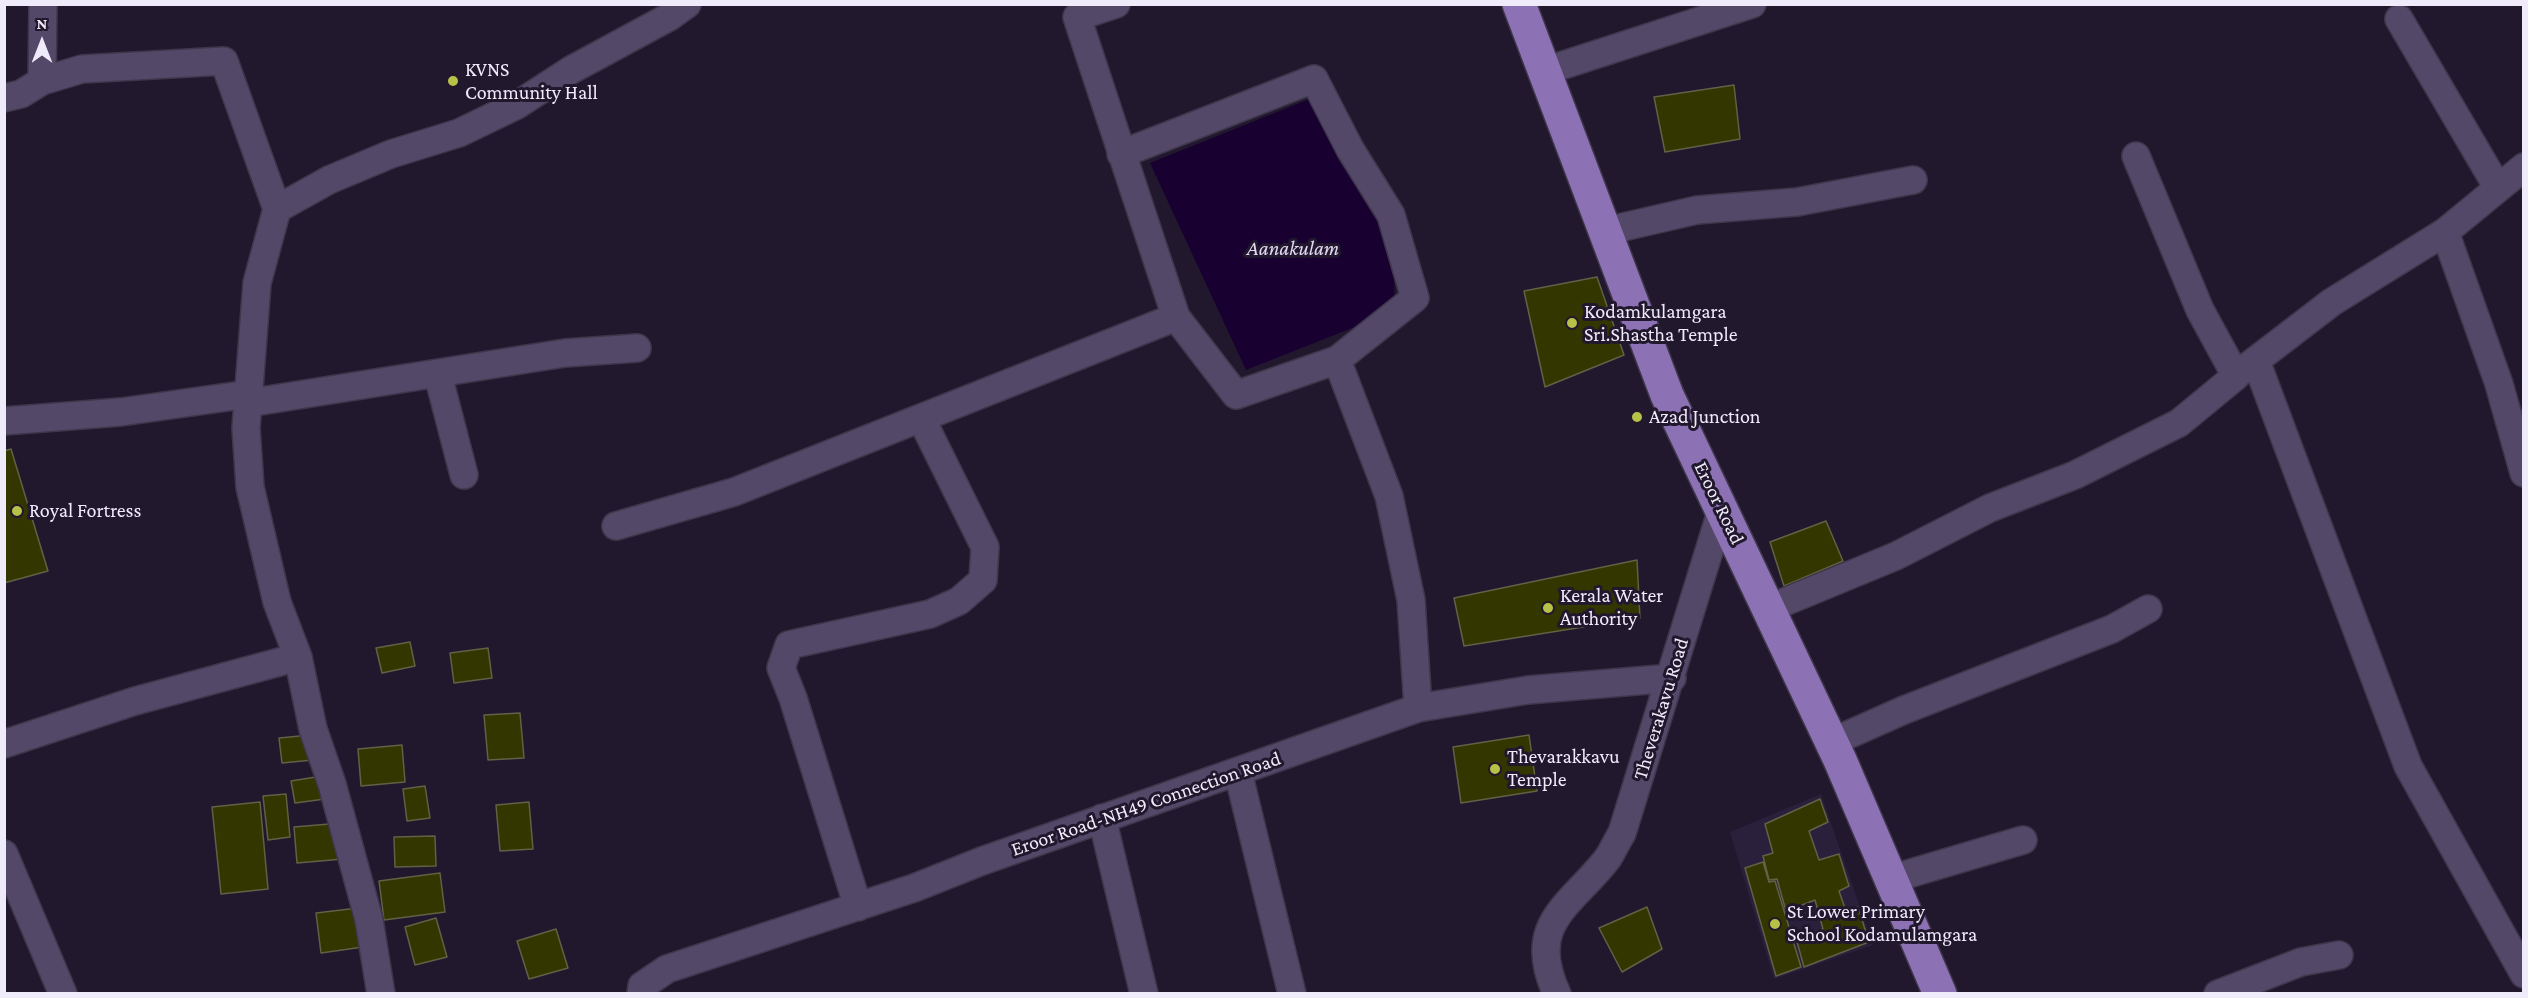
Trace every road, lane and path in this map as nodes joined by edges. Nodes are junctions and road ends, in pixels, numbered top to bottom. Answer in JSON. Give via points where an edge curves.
{"nodes":[{"id":1,"x":43,"y":4,"type":"edge"},
{"id":2,"x":687,"y":4,"type":"edge"},
{"id":3,"x":1116,"y":4,"type":"edge"},
{"id":4,"x":1520,"y":4,"type":"edge"},
{"id":5,"x":1752,"y":4,"type":"edge"},
{"id":6,"x":2398,"y":19,"type":"dead end"},
{"id":7,"x":1545,"y":71,"type":"junction"},
{"id":8,"x":42,"y":81,"type":"junction"},
{"id":9,"x":4,"y":98,"type":"edge"},
{"id":10,"x":1121,"y":154,"type":"junction"},
{"id":11,"x":2136,"y":156,"type":"dead end"},
{"id":12,"x":2523,"y":167,"type":"edge"},
{"id":13,"x":1913,"y":180,"type":"dead end"},
{"id":14,"x":2498,"y":188,"type":"junction"},
{"id":15,"x":277,"y":209,"type":"junction"},
{"id":16,"x":1606,"y":231,"type":"junction"},
{"id":17,"x":2445,"y":232,"type":"junction"},
{"id":18,"x":1176,"y":317,"type":"junction"},
{"id":19,"x":638,"y":348,"type":"dead end"},
{"id":20,"x":1337,"y":360,"type":"junction"},
{"id":21,"x":2246,"y":368,"type":"junction"},
{"id":22,"x":438,"y":375,"type":"junction"},
{"id":23,"x":248,"y":398,"type":"junction"},
{"id":24,"x":921,"y":418,"type":"junction"},
{"id":25,"x":4,"y":421,"type":"edge"},
{"id":26,"x":2523,"y":473,"type":"edge"},
{"id":27,"x":464,"y":476,"type":"dead end"},
{"id":28,"x":1722,"y":508,"type":"junction"},
{"id":29,"x":616,"y":526,"type":"dead end"},
{"id":30,"x":1770,"y":608,"type":"junction"},
{"id":31,"x":2148,"y":609,"type":"dead end"},
{"id":32,"x":298,"y":657,"type":"junction"},
{"id":33,"x":1672,"y":678,"type":"junction"},
{"id":34,"x":1418,"y":708,"type":"junction"},
{"id":35,"x":1832,"y":742,"type":"junction"},
{"id":36,"x":4,"y":744,"type":"edge"},
{"id":37,"x":1238,"y":772,"type":"junction"},
{"id":38,"x":1102,"y":818,"type":"junction"},
{"id":39,"x":2023,"y":840,"type":"dead end"},
{"id":40,"x":4,"y":854,"type":"edge"},
{"id":41,"x":1891,"y":879,"type":"junction"},
{"id":42,"x":858,"y":907,"type":"junction"},
{"id":43,"x":2339,"y":955,"type":"dead end"},
{"id":44,"x":2523,"y":974,"type":"edge"},
{"id":45,"x":63,"y":993,"type":"edge"},
{"id":46,"x":381,"y":993,"type":"edge"},
{"id":47,"x":641,"y":993,"type":"edge"},
{"id":48,"x":1144,"y":993,"type":"edge"},
{"id":49,"x":1292,"y":993,"type":"edge"},
{"id":50,"x":1557,"y":993,"type":"edge"},
{"id":51,"x":1940,"y":993,"type":"edge"},
{"id":52,"x":2218,"y":993,"type":"edge"}],
"edges":[{"from":1,"to":8,"type":"street"},
{"from":2,"to":15,"type":"street","via":[[518,105],[459,133],[391,154],[329,180]]},
{"from":3,"to":10,"type":"street","via":[[1077,17]]},
{"from":4,"to":7,"type":"main road","name":"Eroor Road"},
{"from":5,"to":7,"type":"street"},
{"from":6,"to":14,"type":"street"},
{"from":7,"to":16,"type":"main road","name":"Eroor Road"},
{"from":8,"to":9,"type":"street"},
{"from":8,"to":15,"type":"street","via":[[82,69],[224,61]]},
{"from":10,"to":18,"type":"street"},
{"from":10,"to":20,"type":"street","via":[[1314,79],[1350,149],[1391,215],[1415,298]]},
{"from":11,"to":21,"type":"street","via":[[2200,310]]},
{"from":12,"to":14,"type":"street"},
{"from":13,"to":16,"type":"street","via":[[1797,202],[1697,210]]},
{"from":14,"to":17,"type":"street"},
{"from":15,"to":23,"type":"street","via":[[257,283]]},
{"from":16,"to":28,"type":"main road","name":"Eroor Road","via":[[1667,395]]},
{"from":17,"to":21,"type":"street","via":[[2332,302]]},
{"from":17,"to":26,"type":"street","via":[[2499,384]]},
{"from":18,"to":20,"type":"street","via":[[1236,395]]},
{"from":18,"to":24,"type":"street"},
{"from":19,"to":22,"type":"street","via":[[565,353]]},
{"from":20,"to":34,"type":"street","via":[[1389,496],[1411,600]]},
{"from":21,"to":30,"type":"street","via":[[2179,423],[2075,475],[1990,508],[1896,556]]},
{"from":21,"to":44,"type":"street","via":[[2408,766]]},
{"from":22,"to":23,"type":"street"},
{"from":22,"to":27,"type":"street"},
{"from":23,"to":25,"type":"street"},
{"from":23,"to":32,"type":"street","via":[[250,487],[277,602]]},
{"from":24,"to":29,"type":"street","via":[[734,492]]},
{"from":24,"to":42,"type":"street","via":[[985,547],[983,580],[959,601],[930,614],[789,645],[781,668]]},
{"from":28,"to":30,"type":"main road","name":"Eroor Road"},
{"from":28,"to":33,"type":"street","name":"Theverakavu Road"},
{"from":30,"to":35,"type":"main road","name":"Eroor Road"},
{"from":31,"to":35,"type":"street","via":[[2112,629]]},
{"from":32,"to":36,"type":"street","via":[[135,701]]},
{"from":32,"to":46,"type":"street","via":[[313,729],[369,921]]},
{"from":33,"to":34,"type":"street","name":"Eroor Road-NH49 Connection Road","via":[[1528,690]]},
{"from":33,"to":50,"type":"street","name":"Theverakavu Road","via":[[1622,833],[1608,857],[1558,912],[1548,931],[1547,963]]},
{"from":34,"to":37,"type":"street","name":"Eroor Road-NH49 Connection Road"},
{"from":35,"to":41,"type":"main road","name":"Eroor Road"},
{"from":37,"to":38,"type":"street","name":"Eroor Road-NH49 Connection Road"},
{"from":37,"to":49,"type":"street"},
{"from":38,"to":42,"type":"street","name":"Eroor Road-NH49 Connection Road"},
{"from":38,"to":48,"type":"street"},
{"from":39,"to":41,"type":"street"},
{"from":40,"to":45,"type":"street"},
{"from":41,"to":51,"type":"main road","name":"Eroor Road"},
{"from":42,"to":47,"type":"street","name":"Eroor Road-NH49 Connection Road","via":[[667,969],[642,986]]},
{"from":43,"to":52,"type":"street","via":[[2301,962]]}]}
